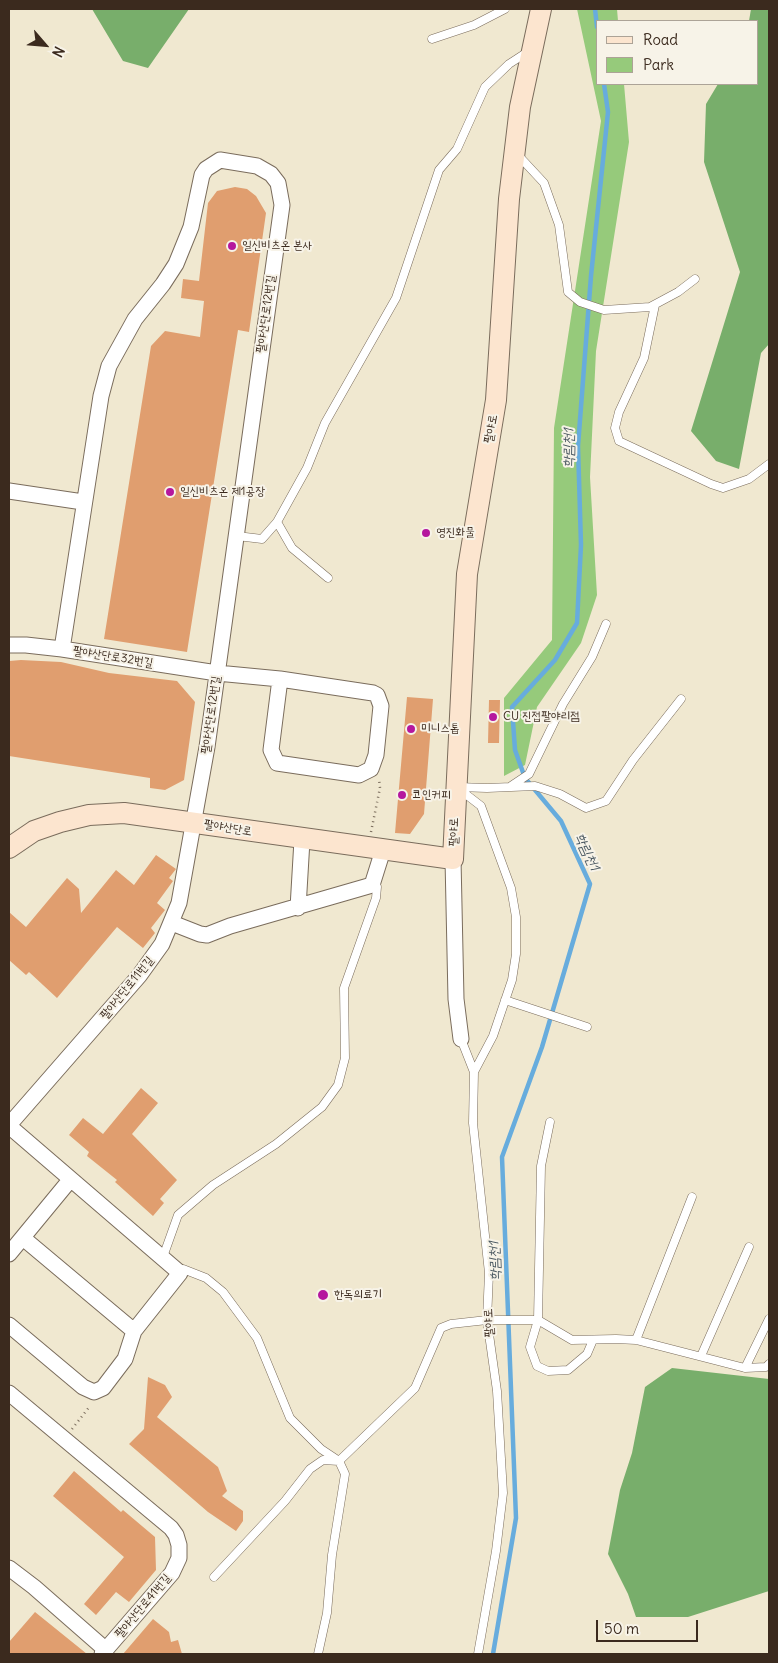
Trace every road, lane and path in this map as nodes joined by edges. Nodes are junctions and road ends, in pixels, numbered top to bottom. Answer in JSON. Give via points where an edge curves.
{"nodes":[{"id":1,"x":505,"y":9,"type":"edge"},
{"id":2,"x":541,"y":9,"type":"edge"},
{"id":3,"x":432,"y":39,"type":"dead end"},
{"id":4,"x":531,"y":50,"type":"junction"},
{"id":5,"x":516,"y":153,"type":"junction"},
{"id":6,"x":695,"y":279,"type":"dead end"},
{"id":7,"x":655,"y":305,"type":"junction"},
{"id":8,"x":769,"y":464,"type":"edge"},
{"id":9,"x":9,"y":491,"type":"edge"},
{"id":10,"x":84,"y":502,"type":"junction"},
{"id":11,"x":277,"y":522,"type":"junction"},
{"id":12,"x":237,"y":536,"type":"junction"},
{"id":13,"x":328,"y":578,"type":"dead end"},
{"id":14,"x":606,"y":624,"type":"dead end"},
{"id":15,"x":9,"y":645,"type":"edge"},
{"id":16,"x":62,"y":649,"type":"junction"},
{"id":17,"x":217,"y":673,"type":"junction"},
{"id":18,"x":280,"y":679,"type":"junction"},
{"id":19,"x":681,"y":699,"type":"dead end"},
{"id":20,"x":376,"y":755,"type":"junction"},
{"id":21,"x":455,"y":787,"type":"junction"},
{"id":22,"x":509,"y":787,"type":"junction"},
{"id":23,"x":193,"y":823,"type":"junction"},
{"id":24,"x":302,"y":840,"type":"junction"},
{"id":25,"x":9,"y":848,"type":"edge"},
{"id":26,"x":376,"y":849,"type":"junction"},
{"id":27,"x":453,"y":859,"type":"junction"},
{"id":28,"x":372,"y":885,"type":"junction"},
{"id":29,"x":298,"y":908,"type":"junction"},
{"id":30,"x":172,"y":924,"type":"junction"},
{"id":31,"x":505,"y":1000,"type":"junction"},
{"id":32,"x":587,"y":1027,"type":"dead end"},
{"id":33,"x":461,"y":1039,"type":"joint"},
{"id":34,"x":474,"y":1072,"type":"junction"},
{"id":35,"x":550,"y":1122,"type":"dead end"},
{"id":36,"x":9,"y":1126,"type":"edge"},
{"id":37,"x":70,"y":1180,"type":"junction"},
{"id":38,"x":692,"y":1197,"type":"dead end"},
{"id":39,"x":23,"y":1238,"type":"junction"},
{"id":40,"x":749,"y":1247,"type":"dead end"},
{"id":41,"x":9,"y":1254,"type":"edge"},
{"id":42,"x":163,"y":1257,"type":"junction"},
{"id":43,"x":180,"y":1273,"type":"junction"},
{"id":44,"x":487,"y":1320,"type":"junction"},
{"id":45,"x":538,"y":1320,"type":"junction"},
{"id":46,"x":769,"y":1320,"type":"edge"},
{"id":47,"x":9,"y":1325,"type":"edge"},
{"id":48,"x":134,"y":1331,"type":"junction"},
{"id":49,"x":593,"y":1340,"type":"junction"},
{"id":50,"x":636,"y":1340,"type":"junction"},
{"id":51,"x":701,"y":1356,"type":"junction"},
{"id":52,"x":769,"y":1364,"type":"edge"},
{"id":53,"x":746,"y":1368,"type":"junction"},
{"id":54,"x":94,"y":1392,"type":"junction"},
{"id":55,"x":9,"y":1393,"type":"edge"},
{"id":56,"x":64,"y":1438,"type":"junction"},
{"id":57,"x":339,"y":1461,"type":"junction"},
{"id":58,"x":9,"y":1568,"type":"edge"},
{"id":59,"x":214,"y":1577,"type":"dead end"},
{"id":60,"x":104,"y":1652,"type":"edge"},
{"id":61,"x":318,"y":1654,"type":"edge"},
{"id":62,"x":478,"y":1654,"type":"edge"}],
"edges":[{"from":1,"to":3,"type":"lane","via":[[474,25]]},
{"from":2,"to":4,"type":"street","name":"팔야로"},
{"from":4,"to":5,"type":"street","name":"팔야로","via":[[520,108]]},
{"from":4,"to":11,"type":"lane","via":[[509,64],[484,87],[457,150],[439,170],[396,298],[325,422],[307,468]]},
{"from":5,"to":7,"type":"lane","via":[[544,183],[559,225],[568,292],[580,302],[604,310]]},
{"from":5,"to":21,"type":"street","name":"팔야로","via":[[509,199],[496,400],[467,574]]},
{"from":6,"to":7,"type":"lane"},
{"from":7,"to":8,"type":"lane","via":[[644,358],[619,412],[615,428],[619,442],[723,488],[749,479]]},
{"from":9,"to":10,"type":"street"},
{"from":10,"to":12,"type":"street","name":"팔야산단로12번길","via":[[109,366],[135,319],[176,264],[191,227],[202,175],[220,160],[257,166],[271,174],[278,183],[282,205]]},
{"from":10,"to":16,"type":"street","name":"팔야산단로12번길"},
{"from":11,"to":12,"type":"lane","via":[[262,539]]},
{"from":11,"to":13,"type":"lane","via":[[292,548]]},
{"from":12,"to":17,"type":"street","name":"팔야산단로12번길"},
{"from":14,"to":22,"type":"lane","via":[[592,657],[563,704],[529,774]]},
{"from":15,"to":16,"type":"street","name":"팔야산단로32번길"},
{"from":16,"to":17,"type":"street","name":"팔야산단로32번길"},
{"from":17,"to":18,"type":"street","name":"팔야산단로32번길"},
{"from":17,"to":23,"type":"street","name":"팔야산단로12번길"},
{"from":18,"to":20,"type":"street","name":"팔야산단로32번길","via":[[377,695],[381,706]]},
{"from":18,"to":20,"type":"street","via":[[271,750],[277,763],[359,775],[371,770]]},
{"from":19,"to":22,"type":"lane","via":[[633,760],[606,801],[586,808],[560,794],[535,786]]},
{"from":20,"to":26,"type":"path","via":[[380,788]]},
{"from":21,"to":22,"type":"lane"},
{"from":21,"to":27,"type":"street","name":"팔야로"},
{"from":21,"to":31,"type":"lane","via":[[481,806],[511,888],[516,917],[516,954]]},
{"from":23,"to":24,"type":"street","name":"팔야산단로"},
{"from":23,"to":25,"type":"street","name":"팔야산단로","via":[[124,813],[90,815],[34,831]]},
{"from":23,"to":30,"type":"street","name":"팔야산단로11번길","via":[[179,903]]},
{"from":24,"to":26,"type":"street","name":"팔야산단로"},
{"from":24,"to":29,"type":"street"},
{"from":26,"to":27,"type":"street","name":"팔야산단로"},
{"from":26,"to":28,"type":"street"},
{"from":27,"to":33,"type":"street","name":"팔야로","via":[[456,999]]},
{"from":28,"to":29,"type":"street"},
{"from":28,"to":42,"type":"lane","via":[[378,887],[376,898],[344,988],[345,1058],[338,1085],[322,1107],[276,1144],[213,1185],[178,1215]]},
{"from":29,"to":30,"type":"street","via":[[207,935]]},
{"from":30,"to":36,"type":"street","name":"팔야산단로11번길","via":[[139,976]]},
{"from":31,"to":32,"type":"lane"},
{"from":31,"to":34,"type":"lane","via":[[493,1036]]},
{"from":33,"to":34,"type":"lane","name":"팔야로"},
{"from":34,"to":44,"type":"lane","name":"팔야로","via":[[473,1123],[489,1273]]},
{"from":35,"to":45,"type":"lane","via":[[541,1166]]},
{"from":36,"to":37,"type":"street"},
{"from":37,"to":39,"type":"street"},
{"from":37,"to":42,"type":"street"},
{"from":38,"to":50,"type":"lane"},
{"from":39,"to":41,"type":"street"},
{"from":39,"to":48,"type":"street"},
{"from":40,"to":51,"type":"lane"},
{"from":42,"to":43,"type":"street"},
{"from":43,"to":48,"type":"street"},
{"from":43,"to":57,"type":"lane","via":[[183,1269],[206,1278],[223,1292],[257,1338],[290,1418],[321,1449]]},
{"from":44,"to":45,"type":"lane"},
{"from":44,"to":57,"type":"lane","via":[[442,1328],[415,1388]]},
{"from":44,"to":62,"type":"lane","name":"팔야로","via":[[497,1391],[503,1493]]},
{"from":45,"to":49,"type":"lane","via":[[572,1340]]},
{"from":45,"to":49,"type":"lane","via":[[530,1347],[537,1366],[548,1371],[568,1370],[588,1354]]},
{"from":46,"to":53,"type":"lane"},
{"from":47,"to":54,"type":"street","via":[[83,1387]]},
{"from":48,"to":54,"type":"street","via":[[125,1359],[103,1388]]},
{"from":49,"to":50,"type":"lane"},
{"from":50,"to":51,"type":"lane"},
{"from":51,"to":53,"type":"lane"},
{"from":52,"to":53,"type":"lane"},
{"from":54,"to":56,"type":"path","via":[[89,1407]]},
{"from":55,"to":56,"type":"street","name":"팔야산단로41번길"},
{"from":56,"to":60,"type":"street","name":"팔야산단로41번길","via":[[171,1528],[179,1545],[179,1558],[172,1573]]},
{"from":57,"to":59,"type":"lane","via":[[323,1460],[310,1469]]},
{"from":57,"to":61,"type":"lane","via":[[345,1474],[327,1613]]},
{"from":58,"to":60,"type":"street","name":"팔야산단로41번길","via":[[34,1586]]}]}
